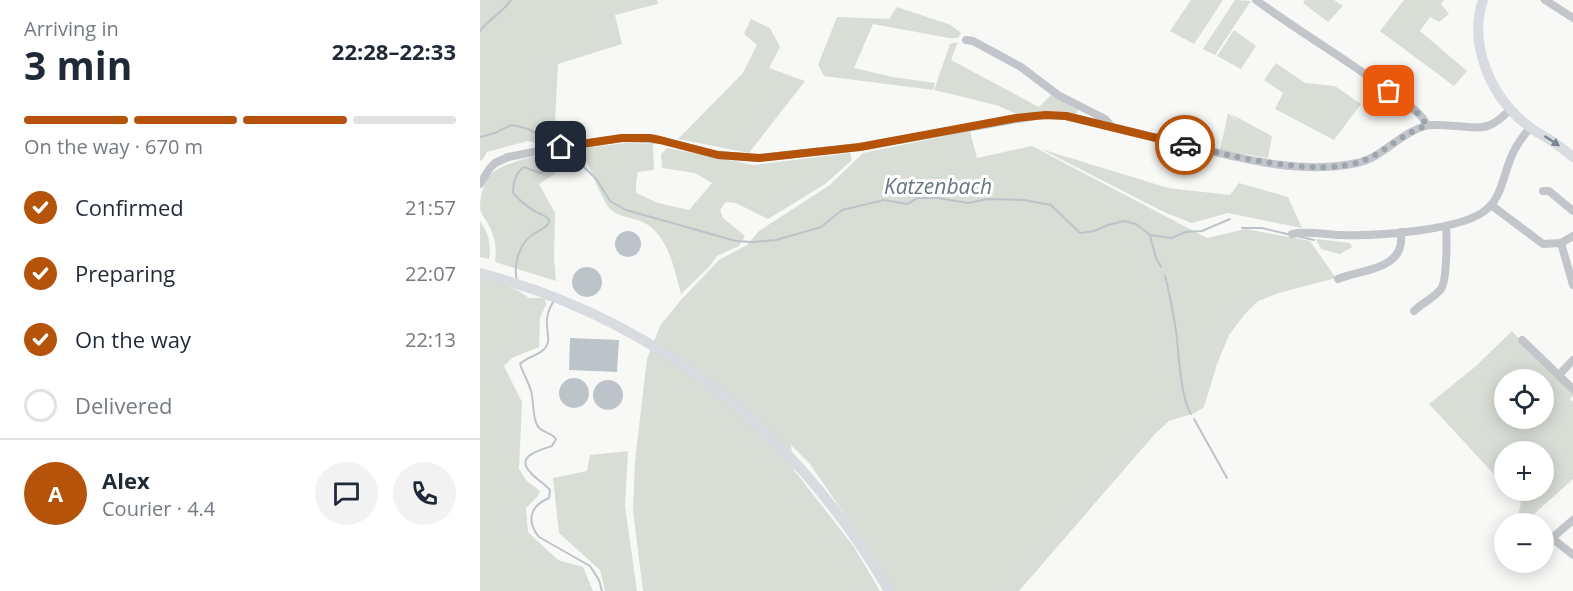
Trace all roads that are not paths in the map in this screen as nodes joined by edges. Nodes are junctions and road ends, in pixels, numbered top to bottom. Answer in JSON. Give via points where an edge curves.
{"nodes":[{"id":1,"x":1256,"y":0,"type":"edge"},
{"id":2,"x":1483,"y":0,"type":"edge"},
{"id":3,"x":1545,"y":0,"type":"edge"},
{"id":4,"x":1573,"y":18,"type":"edge"},
{"id":5,"x":966,"y":40,"type":"dead end"},
{"id":6,"x":1510,"y":110,"type":"junction"},
{"id":7,"x":1427,"y":126,"type":"junction"},
{"id":8,"x":1112,"y":127,"type":"junction"},
{"id":9,"x":1530,"y":128,"type":"junction"},
{"id":10,"x":1573,"y":157,"type":"edge"},
{"id":11,"x":480,"y":184,"type":"edge"},
{"id":12,"x":1543,"y":191,"type":"dead end"},
{"id":13,"x":1491,"y":205,"type":"junction"},
{"id":14,"x":1573,"y":211,"type":"edge"},
{"id":15,"x":1446,"y":226,"type":"junction"},
{"id":16,"x":1401,"y":232,"type":"junction"},
{"id":17,"x":1292,"y":234,"type":"dead end"},
{"id":18,"x":1573,"y":236,"type":"edge"},
{"id":19,"x":1561,"y":243,"type":"junction"},
{"id":20,"x":480,"y":273,"type":"edge"},
{"id":21,"x":1338,"y":279,"type":"dead end"},
{"id":22,"x":1573,"y":285,"type":"edge"},
{"id":23,"x":1414,"y":311,"type":"dead end"},
{"id":24,"x":1522,"y":340,"type":"dead end"},
{"id":25,"x":1573,"y":360,"type":"edge"},
{"id":26,"x":1559,"y":375,"type":"junction"},
{"id":27,"x":1573,"y":389,"type":"edge"},
{"id":28,"x":1573,"y":520,"type":"edge"},
{"id":29,"x":1573,"y":555,"type":"edge"},
{"id":30,"x":889,"y":591,"type":"edge"}],
"edges":[{"from":1,"to":7,"type":"street","via":[[1373,79],[1419,114]]},
{"from":2,"to":6,"type":"main road","via":[[1479,46],[1495,87]]},
{"from":3,"to":4,"type":"street"},
{"from":5,"to":8,"type":"street","via":[[1021,67],[1058,95],[1105,119]]},
{"from":6,"to":7,"type":"street","via":[[1484,127]]},
{"from":6,"to":9,"type":"main road"},
{"from":7,"to":8,"type":"street","via":[[1362,162],[1325,167],[1244,158]]},
{"from":8,"to":11,"type":"street","via":[[1045,115],[860,147],[759,158],[718,155],[650,138],[622,138],[517,155],[495,163]]},
{"from":9,"to":10,"type":"main road","one_way":true},
{"from":9,"to":13,"type":"street","via":[[1514,151],[1502,187]]},
{"from":12,"to":14,"type":"street","via":[[1549,191]]},
{"from":13,"to":15,"type":"street","via":[[1477,216]]},
{"from":13,"to":19,"type":"street","via":[[1540,243]]},
{"from":15,"to":16,"type":"street"},
{"from":15,"to":23,"type":"street","via":[[1443,286]]},
{"from":16,"to":17,"type":"street"},
{"from":16,"to":21,"type":"street","via":[[1401,246],[1391,259],[1379,267]]},
{"from":18,"to":19,"type":"street"},
{"from":19,"to":22,"type":"street"},
{"from":20,"to":30,"type":"main road","via":[[582,309],[629,332],[676,360],[728,399],[757,423],[823,494]]},
{"from":24,"to":26,"type":"street"},
{"from":25,"to":26,"type":"street"},
{"from":26,"to":27,"type":"street"},
{"from":28,"to":29,"type":"street","via":[[1552,538]]}]}
